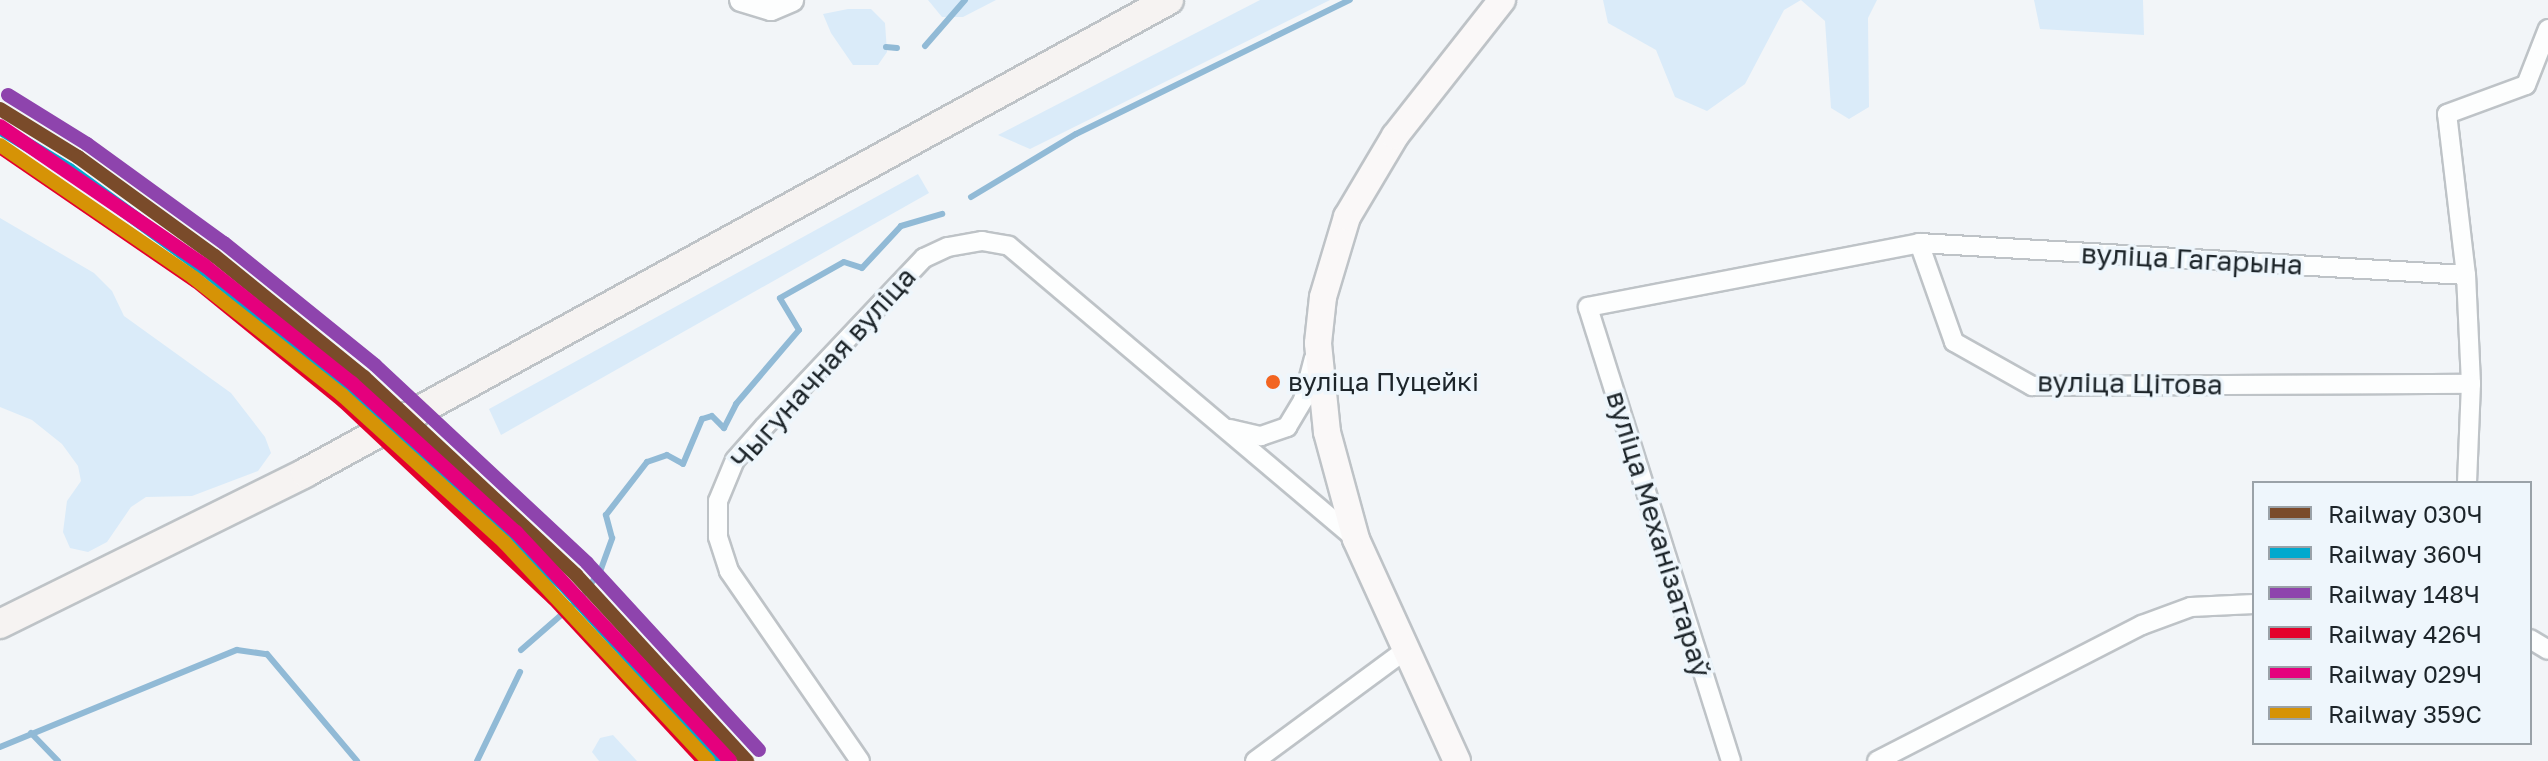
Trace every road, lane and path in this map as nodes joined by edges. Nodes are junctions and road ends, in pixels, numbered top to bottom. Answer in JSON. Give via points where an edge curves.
{"nodes":[{"id":1,"x":741,"y":0,"type":"edge"},
{"id":2,"x":792,"y":0,"type":"edge"},
{"id":3,"x":1169,"y":0,"type":"edge"},
{"id":4,"x":1502,"y":0,"type":"edge"},
{"id":5,"x":2548,"y":29,"type":"edge"},
{"id":6,"x":1919,"y":243,"type":"junction"},
{"id":7,"x":2466,"y":275,"type":"junction"},
{"id":8,"x":1318,"y":343,"type":"junction"},
{"id":9,"x":2471,"y":384,"type":"junction"},
{"id":10,"x":1228,"y":428,"type":"junction"},
{"id":11,"x":2467,"y":481,"type":"edge"},
{"id":12,"x":1356,"y":539,"type":"junction"},
{"id":13,"x":2252,"y":604,"type":"edge"},
{"id":14,"x":0,"y":624,"type":"edge"},
{"id":15,"x":1408,"y":648,"type":"junction"},
{"id":16,"x":860,"y":761,"type":"edge"},
{"id":17,"x":1255,"y":761,"type":"edge"},
{"id":18,"x":1457,"y":761,"type":"edge"},
{"id":19,"x":1731,"y":761,"type":"edge"},
{"id":20,"x":1877,"y":761,"type":"edge"}],
"edges":[{"from":1,"to":2,"type":"street","via":[[771,9]]},
{"from":3,"to":14,"type":"main road","via":[[305,473]]},
{"from":4,"to":8,"type":"main road","via":[[1395,136],[1347,217],[1323,297]]},
{"from":5,"to":7,"type":"street","via":[[2526,85],[2447,114]]},
{"from":6,"to":7,"type":"street","name":"вуліца Гагарына"},
{"from":6,"to":9,"type":"street","name":"вуліца Цітова","via":[[1954,342],[2032,386]]},
{"from":6,"to":19,"type":"street","name":"вуліца Механізатараў","via":[[1588,307]]},
{"from":7,"to":9,"type":"street"},
{"from":8,"to":10,"type":"street","via":[[1303,400],[1287,427],[1261,436]]},
{"from":8,"to":12,"type":"main road","via":[[1327,432]]},
{"from":9,"to":11,"type":"street"},
{"from":10,"to":12,"type":"street","name":"Чыгуначная вуліца"},
{"from":10,"to":16,"type":"street","name":"Чыгуначная вуліца","via":[[1009,246],[965,243],[924,258],[735,460],[718,501],[718,537],[729,571]]},
{"from":12,"to":15,"type":"main road"},
{"from":13,"to":20,"type":"street","via":[[2191,607],[2142,625]]},
{"from":15,"to":17,"type":"street"},
{"from":15,"to":18,"type":"main road"}]}
